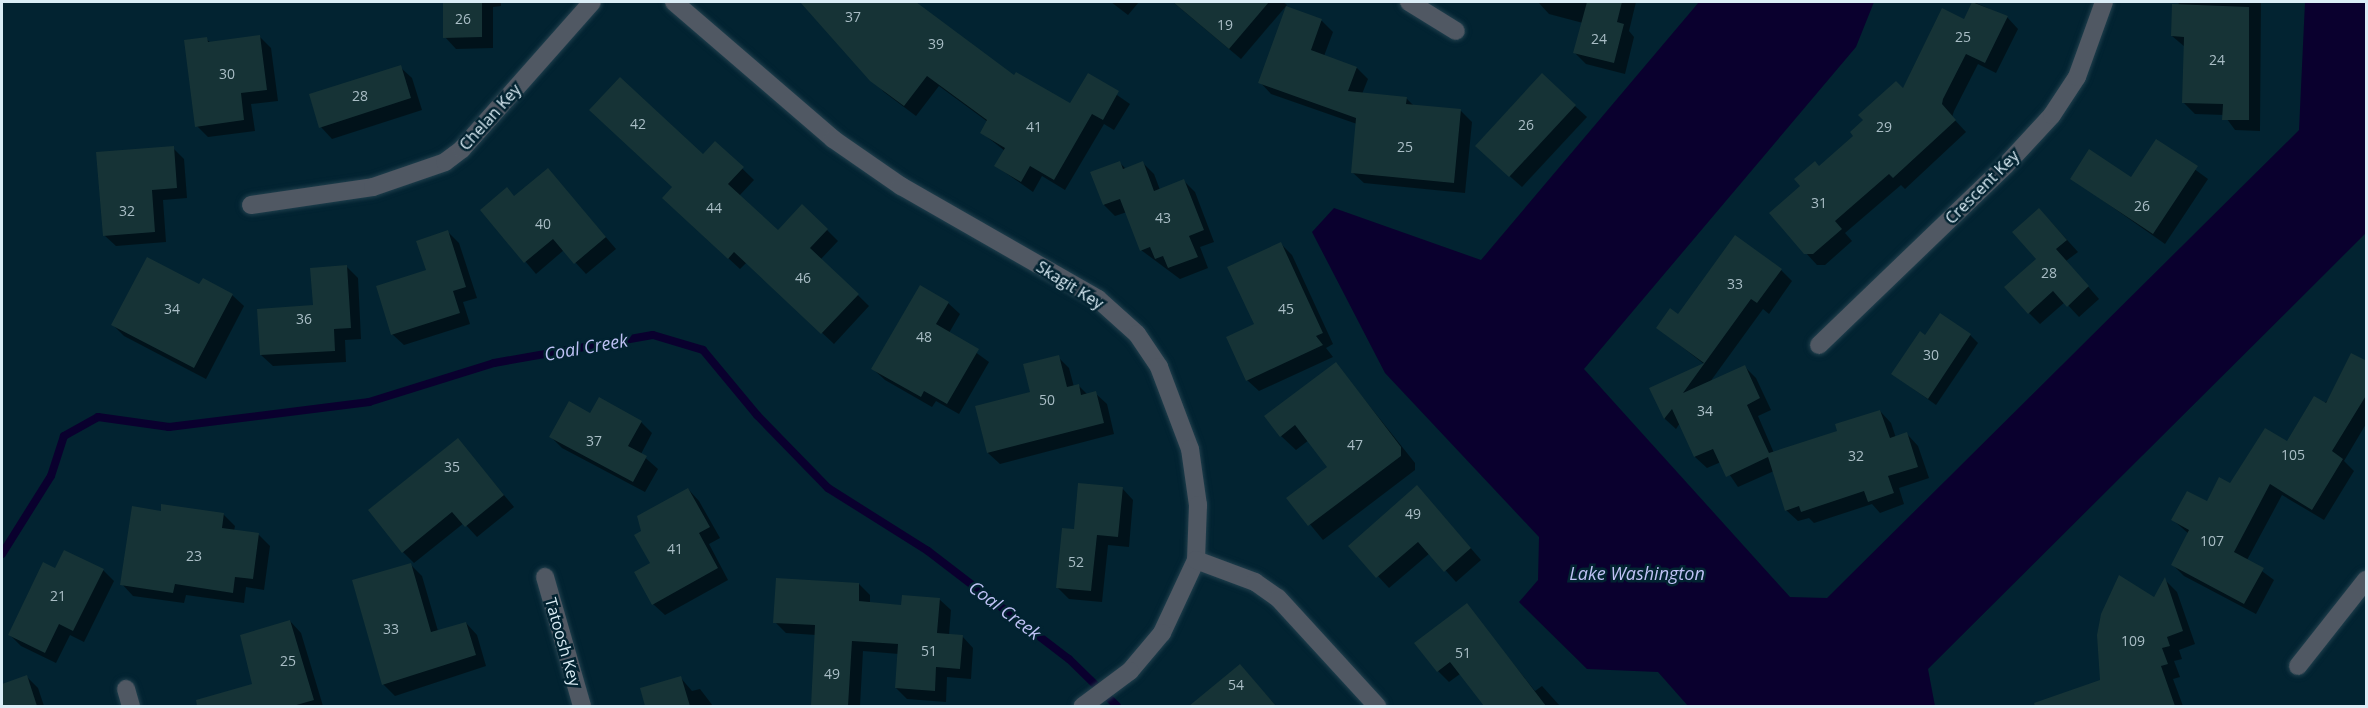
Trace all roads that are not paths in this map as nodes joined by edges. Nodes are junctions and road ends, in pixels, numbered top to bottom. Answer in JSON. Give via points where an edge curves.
{"nodes":[{"id":1,"x":592,"y":2,"type":"edge"},
{"id":2,"x":674,"y":2,"type":"edge"},
{"id":3,"x":1409,"y":2,"type":"edge"},
{"id":4,"x":2104,"y":2,"type":"edge"},
{"id":5,"x":1456,"y":31,"type":"dead end"},
{"id":6,"x":251,"y":205,"type":"dead end"},
{"id":7,"x":1820,"y":345,"type":"dead end"},
{"id":8,"x":1196,"y":560,"type":"junction"},
{"id":9,"x":545,"y":577,"type":"dead end"},
{"id":10,"x":2367,"y":580,"type":"edge"},
{"id":11,"x":2298,"y":666,"type":"dead end"},
{"id":12,"x":126,"y":689,"type":"dead end"},
{"id":13,"x":1086,"y":705,"type":"edge"},
{"id":14,"x":131,"y":706,"type":"edge"},
{"id":15,"x":582,"y":706,"type":"edge"},
{"id":16,"x":1377,"y":706,"type":"edge"}],
"edges":[{"from":1,"to":6,"type":"street","name":"Chelan Key","via":[[462,149],[445,162],[373,187]]},
{"from":2,"to":8,"type":"street","name":"Skagit Key","via":[[833,139],[901,186],[1098,299],[1137,334],[1159,367],[1190,449],[1198,505]]},
{"from":3,"to":5,"type":"street"},
{"from":4,"to":7,"type":"street","name":"Crescent Key","via":[[2078,77],[2052,115],[2005,166]]},
{"from":8,"to":13,"type":"street","via":[[1162,633],[1121,678]]},
{"from":8,"to":16,"type":"street","via":[[1255,582],[1278,598]]},
{"from":9,"to":15,"type":"street","name":"Tatoosh Key"},
{"from":10,"to":11,"type":"street"},
{"from":12,"to":14,"type":"street"}]}
